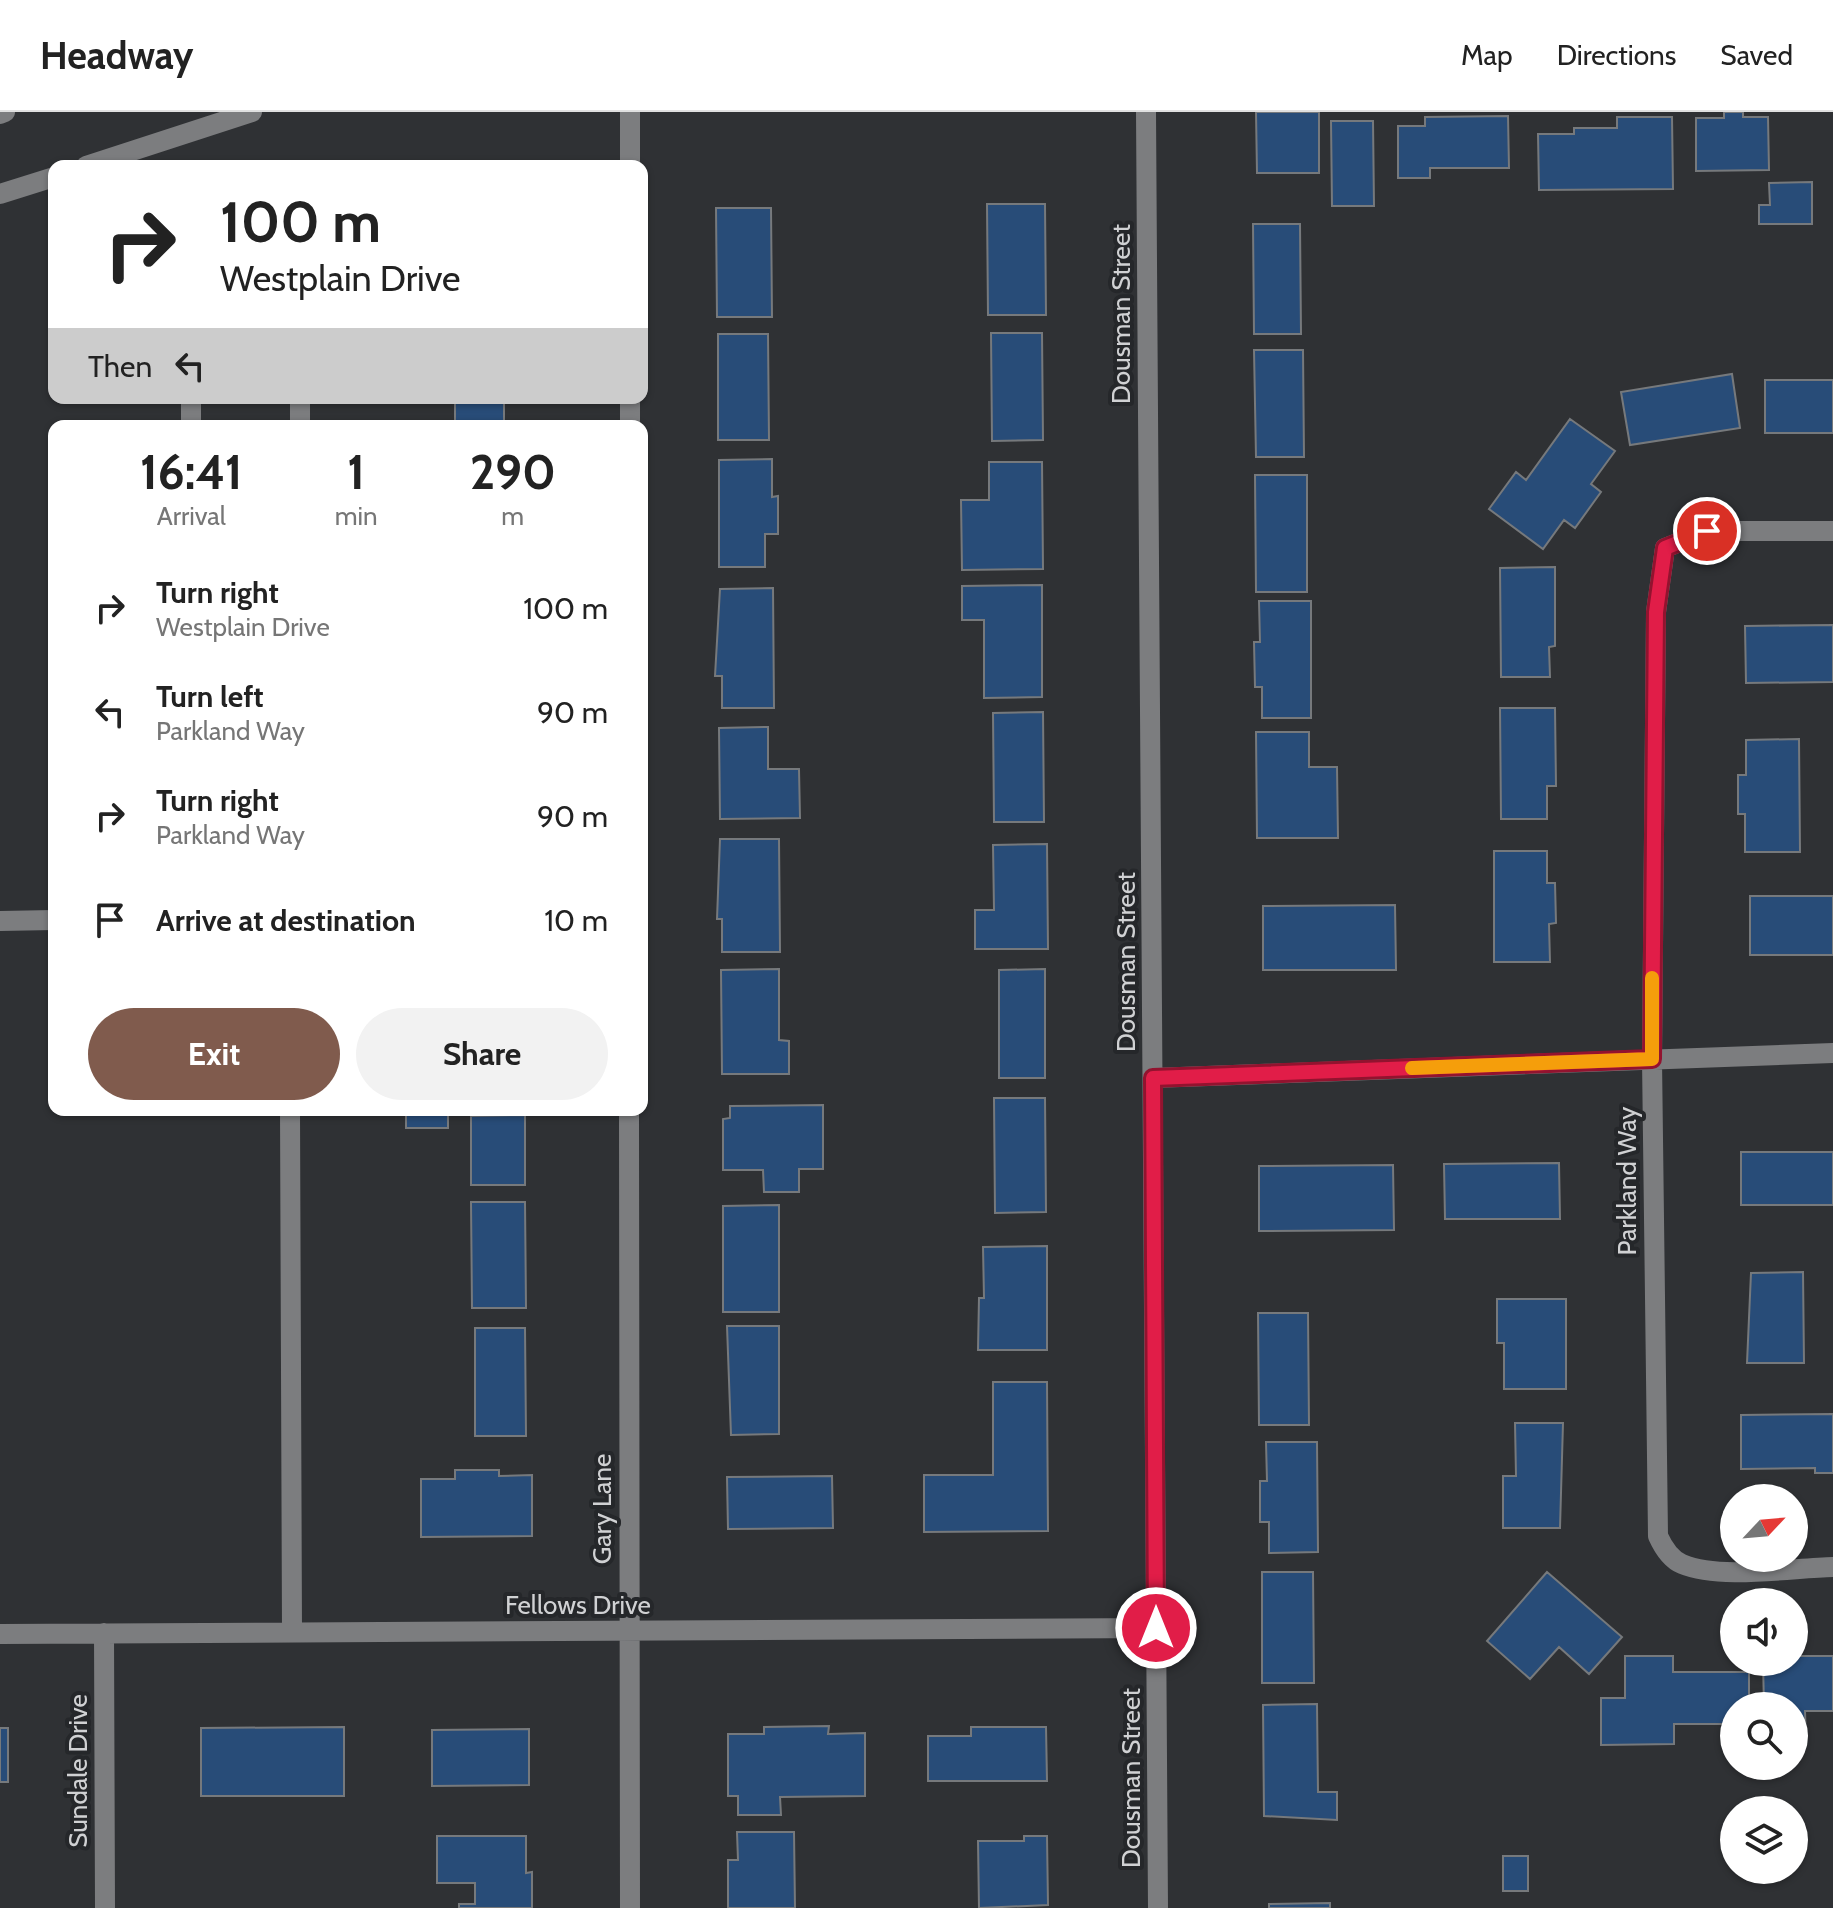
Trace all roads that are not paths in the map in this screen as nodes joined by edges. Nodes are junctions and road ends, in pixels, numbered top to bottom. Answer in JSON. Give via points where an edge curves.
{"nodes":[{"id":1,"x":252,"y":112,"type":"edge"},
{"id":2,"x":630,"y":112,"type":"edge"},
{"id":3,"x":1146,"y":112,"type":"edge"},
{"id":4,"x":202,"y":120,"type":"edge"},
{"id":5,"x":101,"y":160,"type":"edge"},
{"id":6,"x":630,"y":160,"type":"edge"},
{"id":7,"x":48,"y":179,"type":"edge"},
{"id":8,"x":0,"y":194,"type":"edge"},
{"id":9,"x":1833,"y":531,"type":"edge"},
{"id":10,"x":48,"y":920,"type":"edge"},
{"id":11,"x":0,"y":921,"type":"edge"},
{"id":12,"x":1833,"y":1053,"type":"edge"},
{"id":13,"x":1652,"y":1059,"type":"junction"},
{"id":14,"x":1153,"y":1078,"type":"junction"},
{"id":15,"x":290,"y":1116,"type":"edge"},
{"id":16,"x":629,"y":1116,"type":"edge"},
{"id":17,"x":1833,"y":1567,"type":"edge"},
{"id":18,"x":1156,"y":1628,"type":"junction"},
{"id":19,"x":628,"y":1631,"type":"junction"},
{"id":20,"x":292,"y":1632,"type":"junction"},
{"id":21,"x":104,"y":1633,"type":"junction"},
{"id":22,"x":0,"y":1634,"type":"edge"},
{"id":23,"x":105,"y":1908,"type":"edge"},
{"id":24,"x":630,"y":1908,"type":"edge"},
{"id":25,"x":1158,"y":1908,"type":"edge"}],
"edges":[{"from":1,"to":4,"type":"street"},
{"from":2,"to":6,"type":"street"},
{"from":3,"to":14,"type":"street","name":"Dousman Street"},
{"from":4,"to":5,"type":"street"},
{"from":7,"to":8,"type":"street"},
{"from":9,"to":13,"type":"street","name":"Parkland Way","via":[[1707,531],[1665,548],[1656,612]]},
{"from":10,"to":11,"type":"street"},
{"from":12,"to":13,"type":"street"},
{"from":13,"to":14,"type":"street"},
{"from":13,"to":17,"type":"street","name":"Parkland Way","via":[[1655,1524],[1666,1551],[1679,1564],[1708,1571]]},
{"from":14,"to":18,"type":"street","name":"Dousman Street"},
{"from":15,"to":20,"type":"street"},
{"from":16,"to":19,"type":"street","name":"Gary Lane"},
{"from":18,"to":19,"type":"street","name":"Fellows Drive"},
{"from":18,"to":25,"type":"street","name":"Dousman Street"},
{"from":19,"to":20,"type":"street","name":"Fellows Drive"},
{"from":19,"to":24,"type":"street","name":"Gary Lane"},
{"from":20,"to":21,"type":"street","name":"Fellows Drive"},
{"from":21,"to":22,"type":"street","name":"Fellows Drive"},
{"from":21,"to":23,"type":"street","name":"Sundale Drive"}]}
